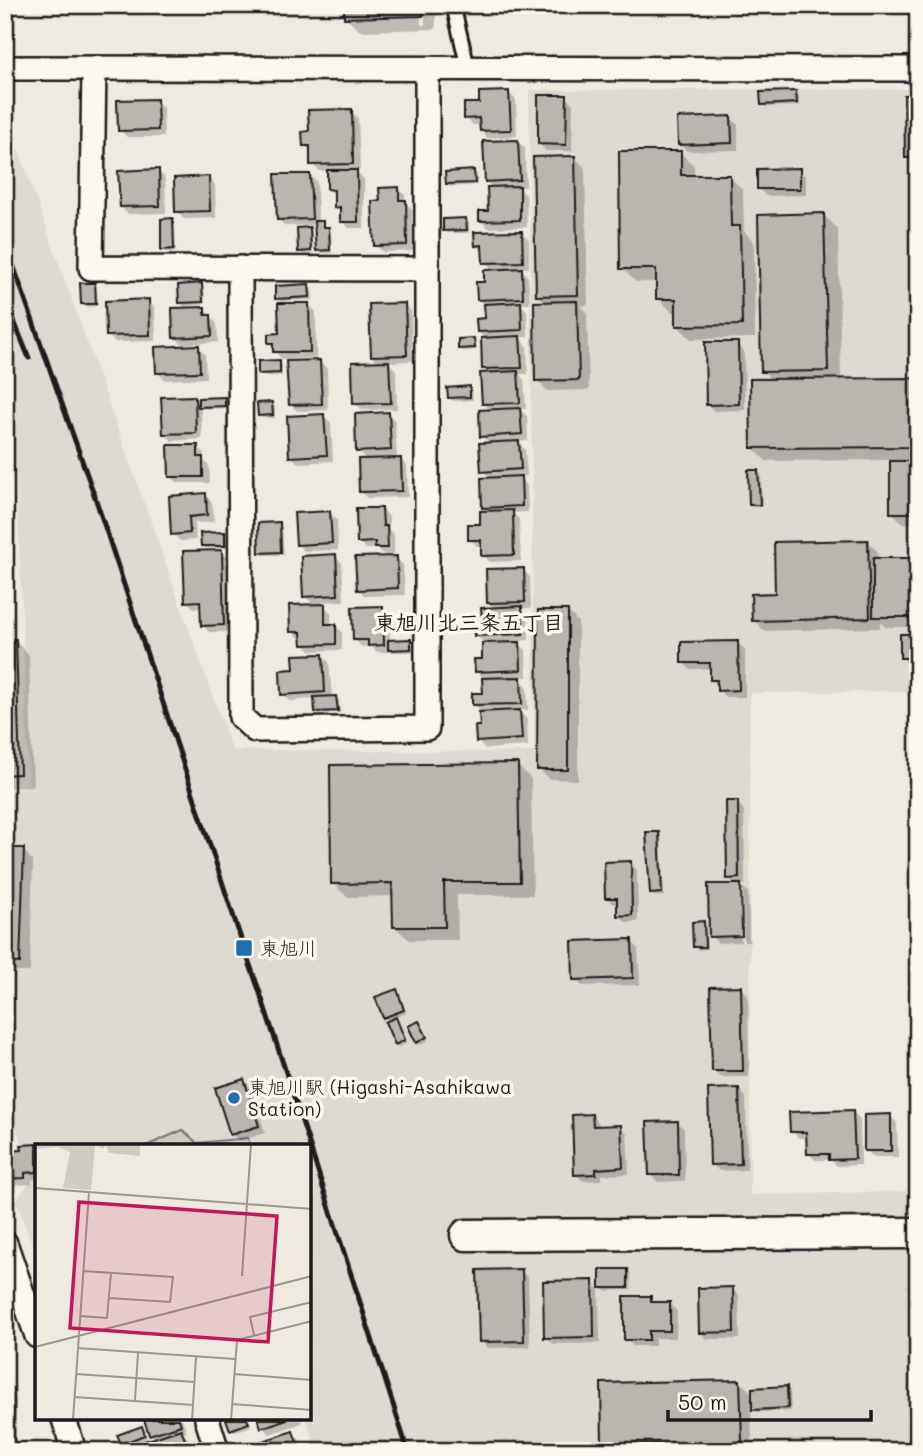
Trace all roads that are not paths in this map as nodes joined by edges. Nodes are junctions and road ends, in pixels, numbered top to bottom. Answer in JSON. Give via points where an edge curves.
{"nodes":[{"id":1,"x":453,"y":5,"type":"edge"},
{"id":2,"x":5,"y":68,"type":"edge"},
{"id":3,"x":94,"y":68,"type":"junction"},
{"id":4,"x":468,"y":68,"type":"junction"},
{"id":5,"x":427,"y":69,"type":"junction"},
{"id":6,"x":918,"y":69,"type":"edge"},
{"id":7,"x":240,"y":268,"type":"junction"},
{"id":8,"x":427,"y":269,"type":"junction"},
{"id":9,"x":918,"y":1233,"type":"edge"},
{"id":10,"x":466,"y":1235,"type":"dead end"},
{"id":11,"x":5,"y":1242,"type":"edge"},
{"id":12,"x":35,"y":1330,"type":"edge"},
{"id":13,"x":65,"y":1421,"type":"edge"},
{"id":14,"x":208,"y":1421,"type":"edge"},
{"id":15,"x":74,"y":1451,"type":"edge"},
{"id":16,"x":217,"y":1451,"type":"edge"}],
"edges":[{"from":1,"to":4,"type":"lane"},
{"from":2,"to":3,"type":"street"},
{"from":3,"to":5,"type":"street"},
{"from":3,"to":7,"type":"street","via":[[91,268]]},
{"from":4,"to":5,"type":"street"},
{"from":4,"to":6,"type":"street"},
{"from":5,"to":8,"type":"street"},
{"from":7,"to":8,"type":"street"},
{"from":7,"to":8,"type":"street","via":[[241,717],[255,730],[427,728]]},
{"from":9,"to":10,"type":"street"},
{"from":11,"to":12,"type":"street"},
{"from":13,"to":15,"type":"street"},
{"from":14,"to":16,"type":"street"}]}
